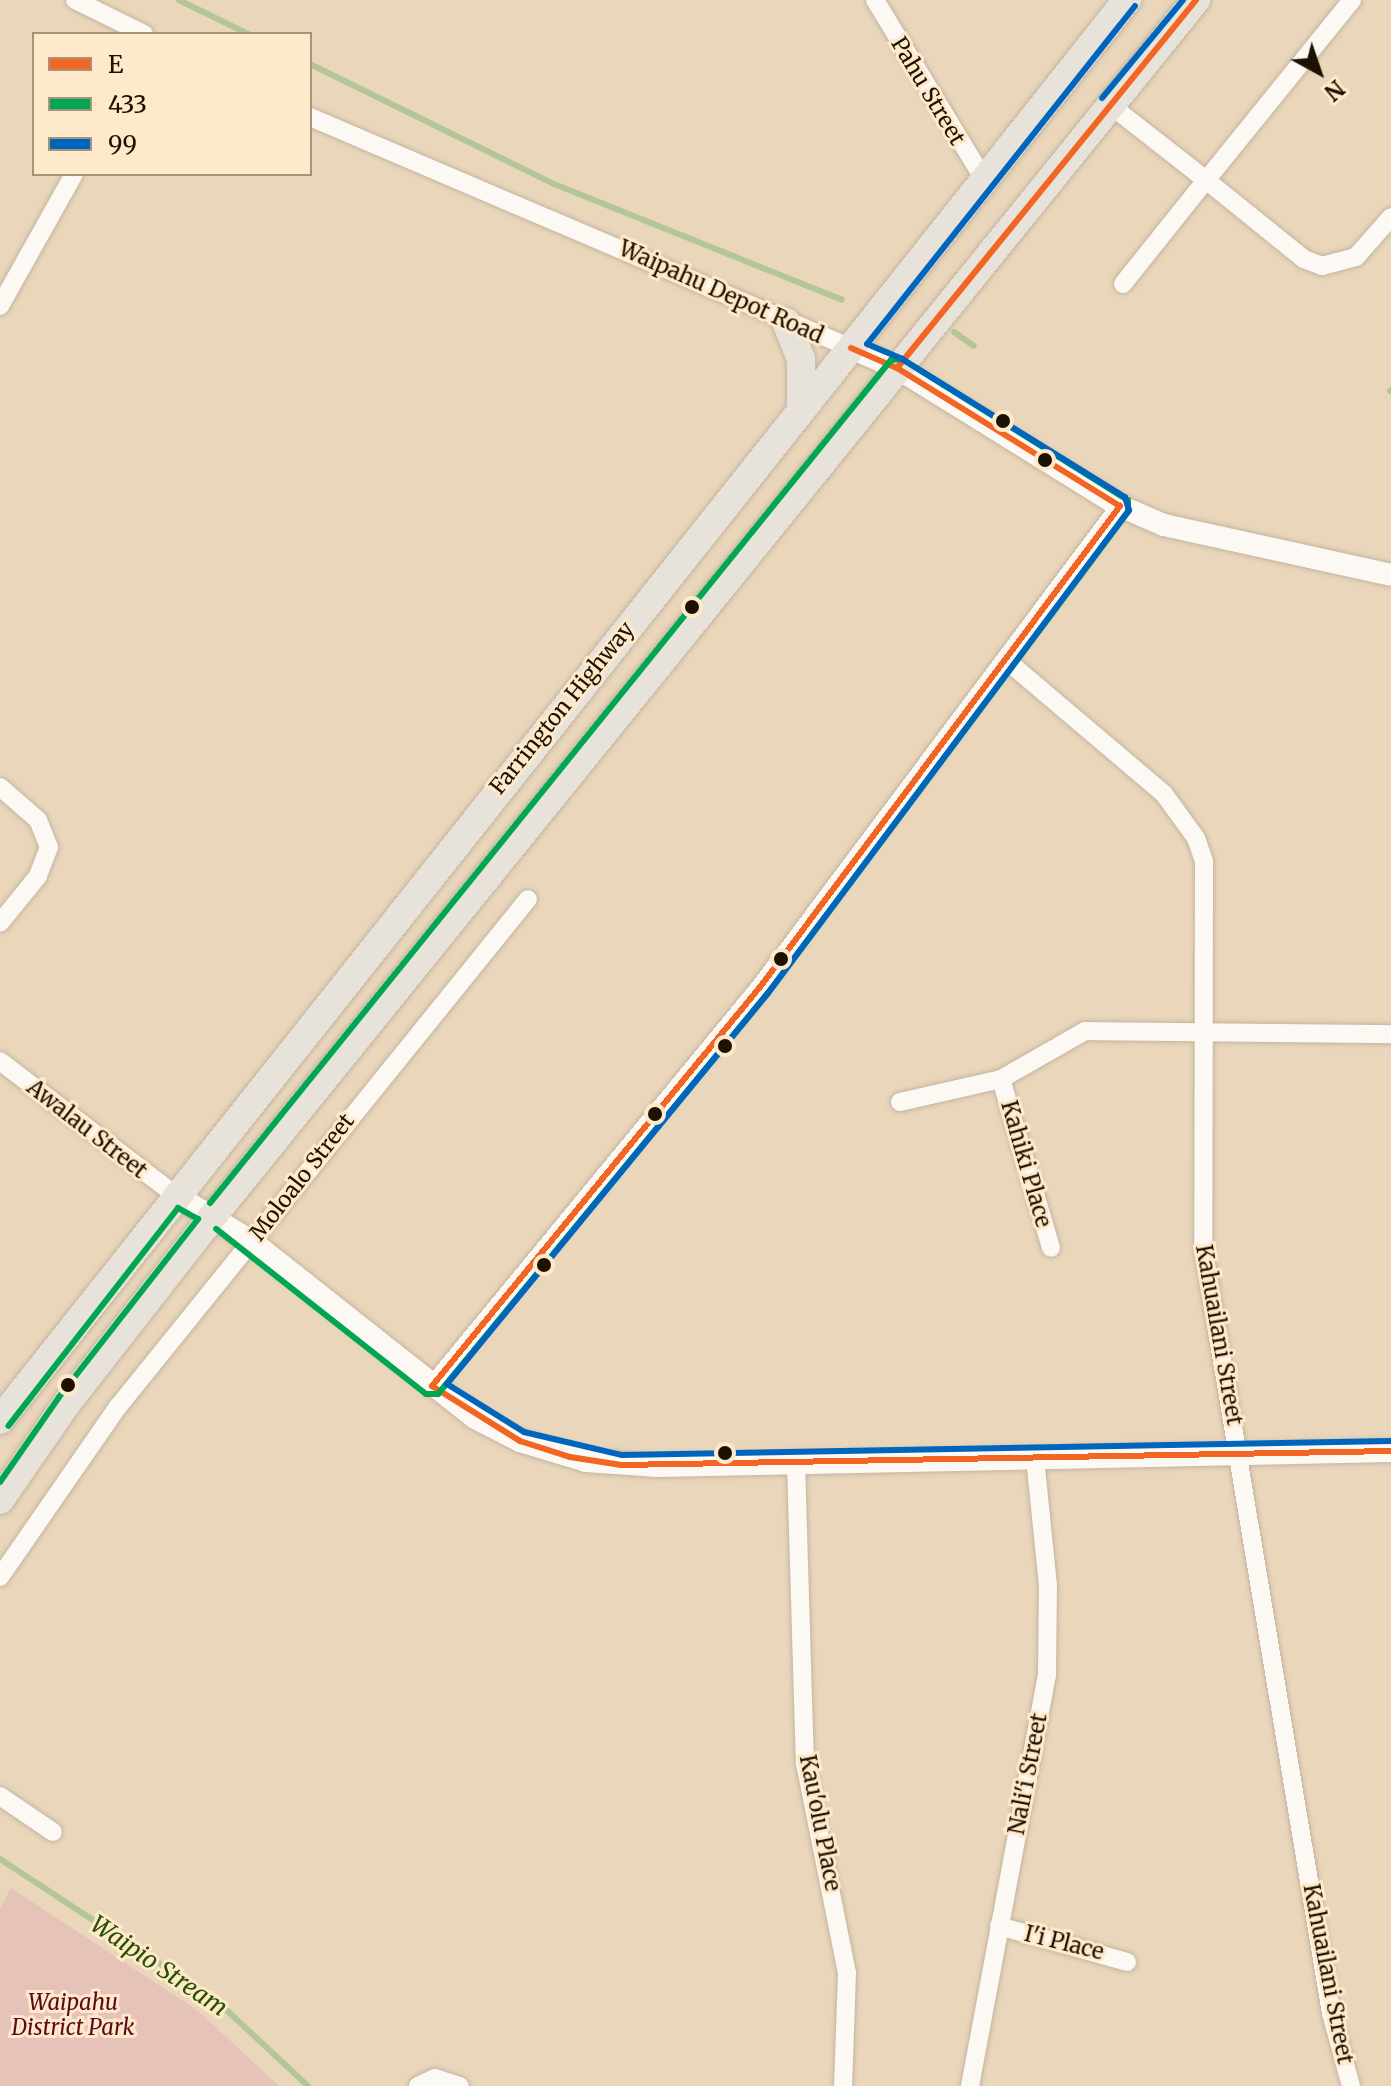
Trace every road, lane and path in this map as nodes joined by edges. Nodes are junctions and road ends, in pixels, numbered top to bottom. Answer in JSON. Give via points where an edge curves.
{"nodes":[{"id":1,"x":75,"y":0,"type":"edge"},
{"id":2,"x":875,"y":0,"type":"edge"},
{"id":3,"x":1127,"y":0,"type":"edge"},
{"id":4,"x":1196,"y":0,"type":"edge"},
{"id":5,"x":1352,"y":0,"type":"edge"},
{"id":6,"x":140,"y":32,"type":"edge"},
{"id":7,"x":1109,"y":104,"type":"junction"},
{"id":8,"x":312,"y":118,"type":"edge"},
{"id":9,"x":73,"y":176,"type":"edge"},
{"id":10,"x":1206,"y":180,"type":"junction"},
{"id":11,"x":985,"y":181,"type":"junction"},
{"id":12,"x":1391,"y":217,"type":"edge"},
{"id":13,"x":1123,"y":284,"type":"dead end"},
{"id":14,"x":0,"y":306,"type":"edge"},
{"id":15,"x":786,"y":322,"type":"junction"},
{"id":16,"x":851,"y":348,"type":"junction"},
{"id":17,"x":897,"y":368,"type":"junction"},
{"id":18,"x":801,"y":410,"type":"junction"},
{"id":19,"x":1120,"y":506,"type":"junction"},
{"id":20,"x":1391,"y":575,"type":"edge"},
{"id":21,"x":1006,"y":660,"type":"junction"},
{"id":22,"x":0,"y":787,"type":"edge"},
{"id":23,"x":528,"y":899,"type":"dead end"},
{"id":24,"x":0,"y":923,"type":"edge"},
{"id":25,"x":1206,"y":1032,"type":"junction"},
{"id":26,"x":1391,"y":1034,"type":"edge"},
{"id":27,"x":0,"y":1061,"type":"edge"},
{"id":28,"x":1001,"y":1079,"type":"junction"},
{"id":29,"x":900,"y":1102,"type":"dead end"},
{"id":30,"x":175,"y":1195,"type":"junction"},
{"id":31,"x":213,"y":1216,"type":"junction"},
{"id":32,"x":251,"y":1241,"type":"junction"},
{"id":33,"x":1051,"y":1248,"type":"dead end"},
{"id":34,"x":432,"y":1386,"type":"junction"},
{"id":35,"x":0,"y":1420,"type":"edge"},
{"id":36,"x":1391,"y":1451,"type":"edge"},
{"id":37,"x":1240,"y":1455,"type":"junction"},
{"id":38,"x":1035,"y":1459,"type":"junction"},
{"id":39,"x":796,"y":1463,"type":"junction"},
{"id":40,"x":0,"y":1500,"type":"edge"},
{"id":41,"x":0,"y":1577,"type":"edge"},
{"id":42,"x":0,"y":1796,"type":"edge"},
{"id":43,"x":53,"y":1832,"type":"dead end"},
{"id":44,"x":999,"y":1926,"type":"junction"},
{"id":45,"x":1127,"y":1962,"type":"dead end"},
{"id":46,"x":418,"y":2086,"type":"edge"},
{"id":47,"x":460,"y":2086,"type":"edge"},
{"id":48,"x":843,"y":2086,"type":"edge"},
{"id":49,"x":970,"y":2086,"type":"edge"},
{"id":50,"x":1351,"y":2086,"type":"edge"}],
"edges":[{"from":1,"to":6,"type":"street"},
{"from":2,"to":11,"type":"street","name":"Pahu Street"},
{"from":3,"to":11,"type":"main road","name":"Farrington Highway"},
{"from":4,"to":7,"type":"main road"},
{"from":5,"to":10,"type":"street"},
{"from":7,"to":10,"type":"street"},
{"from":7,"to":17,"type":"main road"},
{"from":8,"to":15,"type":"street","name":"Waipahu Depot Road"},
{"from":9,"to":14,"type":"street"},
{"from":10,"to":12,"type":"street","via":[[1304,259],[1322,266],[1356,257]]},
{"from":10,"to":13,"type":"street"},
{"from":11,"to":16,"type":"main road","name":"Farrington Highway"},
{"from":15,"to":16,"type":"street","name":"Waipahu Depot Road"},
{"from":15,"to":18,"type":"main road","via":[[801,359]]},
{"from":16,"to":17,"type":"street","name":"Waipahu Depot Road"},
{"from":16,"to":18,"type":"main road","name":"Farrington Highway"},
{"from":17,"to":19,"type":"street","name":"Waipahu Depot Road"},
{"from":17,"to":31,"type":"main road"},
{"from":18,"to":30,"type":"main road","name":"Farrington Highway"},
{"from":19,"to":20,"type":"street","name":"Waipahu Depot Road","via":[[1208,537]]},
{"from":19,"to":21,"type":"street"},
{"from":21,"to":25,"type":"street","name":"Kahuailani Street","via":[[1164,794],[1196,838],[1208,887]]},
{"from":21,"to":34,"type":"street","via":[[750,1000]]},
{"from":22,"to":24,"type":"street","via":[[38,820],[49,847],[38,876]]},
{"from":23,"to":32,"type":"street","name":"Moloalo Street"},
{"from":25,"to":26,"type":"street"},
{"from":25,"to":28,"type":"street","via":[[1085,1031]]},
{"from":25,"to":37,"type":"street","name":"Kahuailani Street","via":[[1200,1216]]},
{"from":27,"to":30,"type":"street","name":"Awalau Street"},
{"from":28,"to":29,"type":"street"},
{"from":28,"to":33,"type":"street","name":"Kahiki Place"},
{"from":30,"to":31,"type":"street"},
{"from":30,"to":35,"type":"main road","name":"Farrington Highway"},
{"from":31,"to":32,"type":"street"},
{"from":31,"to":40,"type":"main road","via":[[67,1403]]},
{"from":32,"to":34,"type":"street"},
{"from":32,"to":41,"type":"street","name":"Moloalo Street","via":[[82,1455]]},
{"from":34,"to":39,"type":"street","via":[[499,1431],[586,1461],[658,1466]]},
{"from":36,"to":37,"type":"street"},
{"from":37,"to":38,"type":"street"},
{"from":37,"to":50,"type":"street","name":"Kahuailani Street","via":[[1331,2013]]},
{"from":38,"to":39,"type":"street"},
{"from":38,"to":44,"type":"street","name":"Nali'i Street","via":[[1050,1649]]},
{"from":39,"to":48,"type":"street","name":"Kau'olu Place","via":[[805,1763],[847,1973]]},
{"from":42,"to":43,"type":"street"},
{"from":44,"to":45,"type":"street","name":"I'i Place"},
{"from":44,"to":49,"type":"street","name":"Nali'i Street"},
{"from":46,"to":47,"type":"street","via":[[435,2078]]}]}
